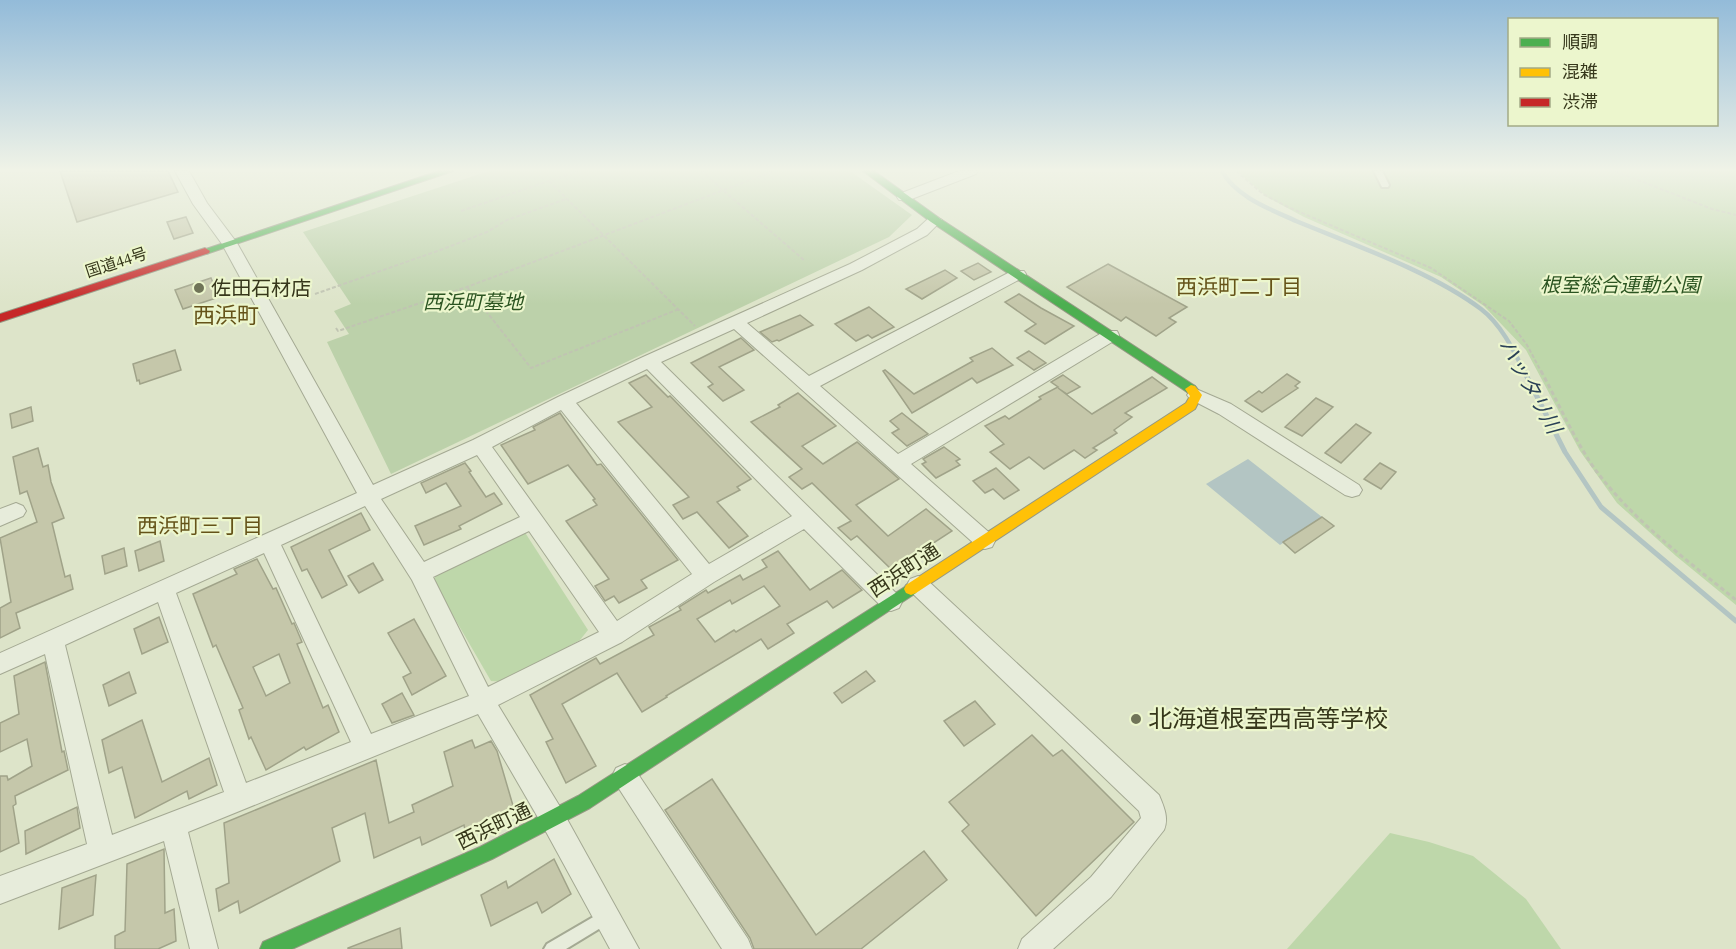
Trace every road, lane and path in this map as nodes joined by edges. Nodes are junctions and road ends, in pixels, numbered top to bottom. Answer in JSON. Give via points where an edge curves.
{"nodes":[{"id":1,"x":208,"y":215,"type":"edge"},
{"id":2,"x":293,"y":215,"type":"edge"},
{"id":3,"x":303,"y":215,"type":"edge"},
{"id":4,"x":520,"y":215,"type":"edge"},
{"id":5,"x":584,"y":215,"type":"edge"},
{"id":6,"x":656,"y":215,"type":"edge"},
{"id":7,"x":752,"y":215,"type":"edge"},
{"id":8,"x":929,"y":215,"type":"edge"},
{"id":9,"x":1307,"y":215,"type":"edge"},
{"id":10,"x":935,"y":220,"type":"junction"},
{"id":11,"x":604,"y":235,"type":"junction"},
{"id":12,"x":226,"y":239,"type":"junction"},
{"id":13,"x":805,"y":261,"type":"dead end"},
{"id":14,"x":1018,"y":274,"type":"junction"},
{"id":15,"x":467,"y":286,"type":"junction"},
{"id":16,"x":315,"y":294,"type":"dead end"},
{"id":17,"x":0,"y":307,"type":"edge"},
{"id":18,"x":678,"y":309,"type":"junction"},
{"id":19,"x":0,"y":318,"type":"edge"},
{"id":20,"x":736,"y":322,"type":"junction"},
{"id":21,"x":336,"y":328,"type":"dead end"},
{"id":22,"x":1111,"y":335,"type":"junction"},
{"id":23,"x":705,"y":336,"type":"junction"},
{"id":24,"x":649,"y":361,"type":"junction"},
{"id":25,"x":808,"y":384,"type":"junction"},
{"id":26,"x":1196,"y":395,"type":"junction"},
{"id":27,"x":564,"y":401,"type":"junction"},
{"id":28,"x":480,"y":445,"type":"junction"},
{"id":29,"x":898,"y":463,"type":"junction"},
{"id":30,"x":1353,"y":490,"type":"dead end"},
{"id":31,"x":368,"y":495,"type":"junction"},
{"id":32,"x":806,"y":518,"type":"junction"},
{"id":33,"x":533,"y":520,"type":"junction"},
{"id":34,"x":269,"y":540,"type":"junction"},
{"id":35,"x":985,"y":541,"type":"junction"},
{"id":36,"x":420,"y":574,"type":"junction"},
{"id":37,"x":706,"y":576,"type":"junction"},
{"id":38,"x":918,"y":585,"type":"junction"},
{"id":39,"x":164,"y":589,"type":"junction"},
{"id":40,"x":1736,"y":600,"type":"edge"},
{"id":41,"x":891,"y":602,"type":"junction"},
{"id":42,"x":614,"y":635,"type":"junction"},
{"id":43,"x":53,"y":640,"type":"junction"},
{"id":44,"x":0,"y":664,"type":"edge"},
{"id":45,"x":483,"y":701,"type":"junction"},
{"id":46,"x":366,"y":749,"type":"junction"},
{"id":47,"x":625,"y":776,"type":"junction"},
{"id":48,"x":238,"y":799,"type":"junction"},
{"id":49,"x":553,"y":819,"type":"junction"},
{"id":50,"x":173,"y":825,"type":"junction"},
{"id":51,"x":102,"y":850,"type":"junction"},
{"id":52,"x":0,"y":890,"type":"edge"},
{"id":53,"x":607,"y":916,"type":"junction"},
{"id":54,"x":204,"y":949,"type":"edge"},
{"id":55,"x":270,"y":949,"type":"edge"},
{"id":56,"x":552,"y":949,"type":"edge"},
{"id":57,"x":625,"y":949,"type":"edge"},
{"id":58,"x":738,"y":949,"type":"edge"},
{"id":59,"x":1032,"y":949,"type":"edge"}],
"edges":[{"from":1,"to":12,"type":"street"},
{"from":2,"to":12,"type":"main road","name":"国道44号"},
{"from":3,"to":12,"type":"main road","name":"国道44号"},
{"from":4,"to":16,"type":"path","via":[[443,249]]},
{"from":5,"to":11,"type":"path"},
{"from":6,"to":11,"type":"path"},
{"from":7,"to":13,"type":"path"},
{"from":8,"to":10,"type":"main road"},
{"from":9,"to":40,"type":"path","via":[[1431,268],[1509,321],[1527,345],[1596,470],[1619,498]]},
{"from":10,"to":14,"type":"main road"},
{"from":10,"to":20,"type":"street","via":[[922,232],[856,267]]},
{"from":11,"to":15,"type":"path"},
{"from":11,"to":18,"type":"path"},
{"from":12,"to":17,"type":"main road","name":"国道44号"},
{"from":12,"to":19,"type":"main road","name":"国道44号"},
{"from":12,"to":31,"type":"street"},
{"from":14,"to":22,"type":"main road"},
{"from":14,"to":25,"type":"street"},
{"from":15,"to":18,"type":"path","via":[[531,368]]},
{"from":15,"to":21,"type":"path","via":[[338,331]]},
{"from":18,"to":23,"type":"path"},
{"from":20,"to":23,"type":"street"},
{"from":20,"to":25,"type":"street"},
{"from":22,"to":26,"type":"main road"},
{"from":22,"to":29,"type":"street"},
{"from":23,"to":24,"type":"street"},
{"from":24,"to":27,"type":"street"},
{"from":24,"to":32,"type":"street"},
{"from":25,"to":29,"type":"street"},
{"from":26,"to":30,"type":"street","via":[[1225,409]]},
{"from":26,"to":35,"type":"main road","name":"西浜町通","via":[[1191,406]]},
{"from":27,"to":28,"type":"street"},
{"from":27,"to":37,"type":"street"},
{"from":28,"to":31,"type":"street"},
{"from":28,"to":33,"type":"street"},
{"from":29,"to":35,"type":"street"},
{"from":31,"to":34,"type":"street"},
{"from":31,"to":36,"type":"street"},
{"from":32,"to":37,"type":"street"},
{"from":32,"to":41,"type":"street"},
{"from":33,"to":36,"type":"street"},
{"from":33,"to":42,"type":"street"},
{"from":34,"to":39,"type":"street"},
{"from":34,"to":46,"type":"street"},
{"from":35,"to":38,"type":"main road","name":"西浜町通"},
{"from":36,"to":45,"type":"street"},
{"from":37,"to":42,"type":"street"},
{"from":38,"to":41,"type":"main road","name":"西浜町通"},
{"from":38,"to":59,"type":"street","via":[[1150,804],[1155,821],[1101,887]]},
{"from":39,"to":43,"type":"street"},
{"from":39,"to":48,"type":"street"},
{"from":41,"to":47,"type":"main road","name":"西浜町通"},
{"from":42,"to":45,"type":"street"},
{"from":43,"to":44,"type":"street"},
{"from":43,"to":51,"type":"street"},
{"from":45,"to":46,"type":"street"},
{"from":45,"to":49,"type":"street"},
{"from":46,"to":48,"type":"street"},
{"from":47,"to":49,"type":"main road","name":"西浜町通"},
{"from":47,"to":58,"type":"street"},
{"from":48,"to":50,"type":"street"},
{"from":49,"to":53,"type":"street"},
{"from":49,"to":55,"type":"main road","name":"西浜町通"},
{"from":50,"to":51,"type":"street"},
{"from":50,"to":54,"type":"street"},
{"from":51,"to":52,"type":"street"},
{"from":53,"to":56,"type":"lane"},
{"from":53,"to":57,"type":"street"}]}
